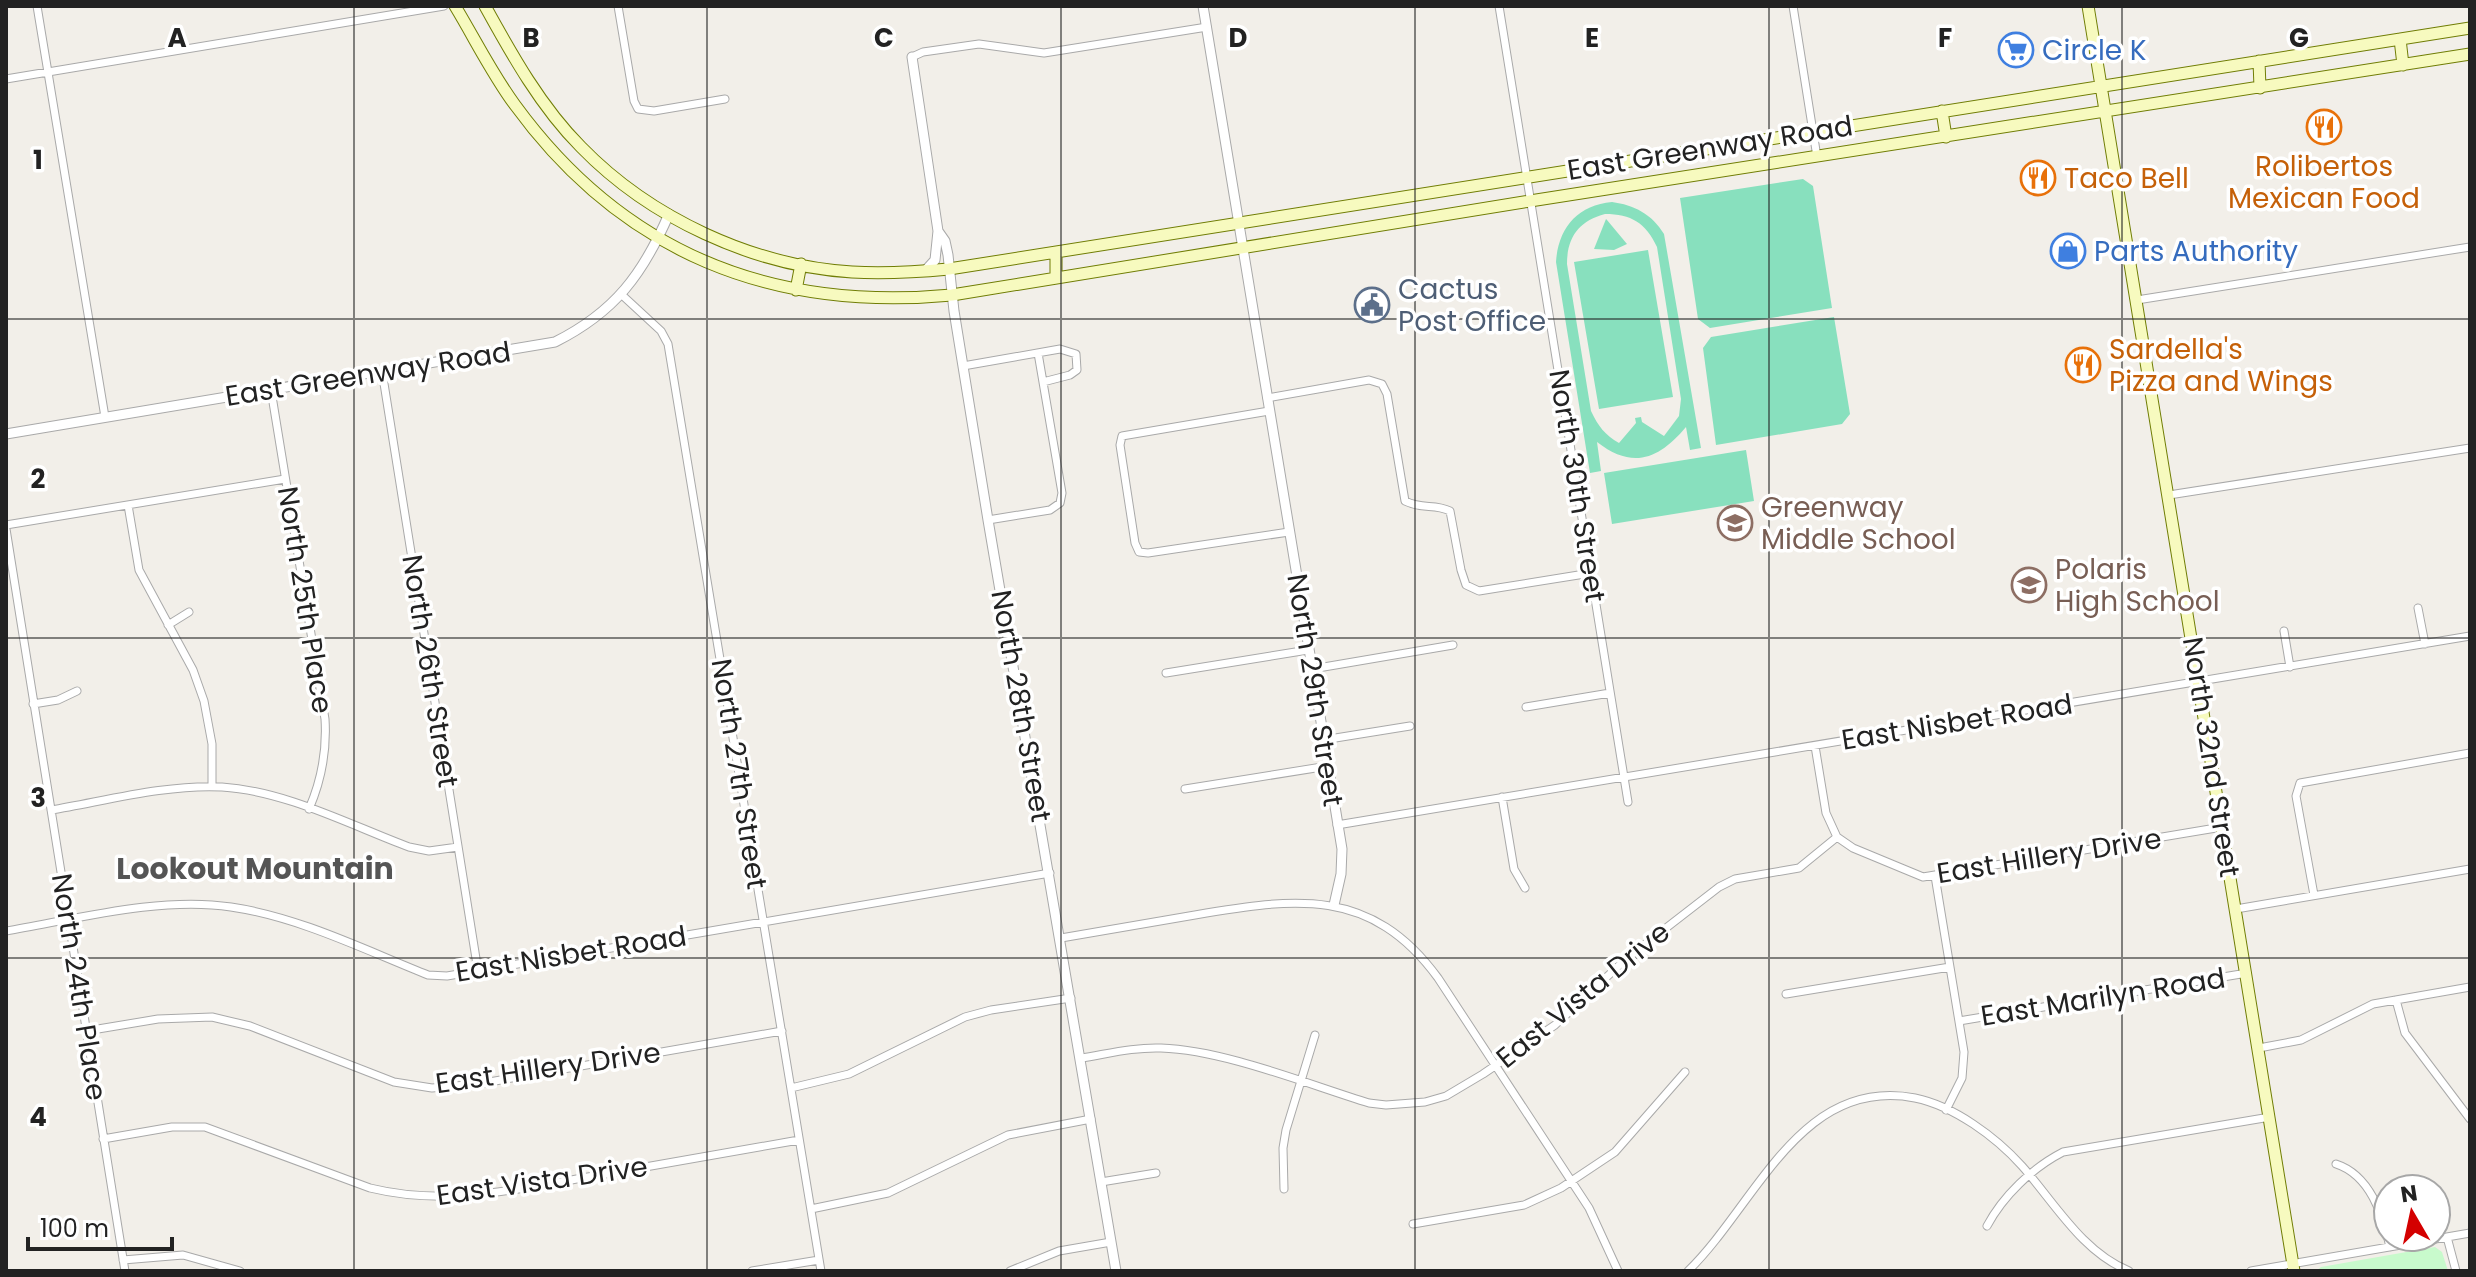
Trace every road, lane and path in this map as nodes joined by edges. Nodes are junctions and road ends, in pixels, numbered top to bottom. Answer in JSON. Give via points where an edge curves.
{"nodes":[{"id":1,"x":37,"y":6,"type":"edge"},
{"id":2,"x":444,"y":6,"type":"edge"},
{"id":3,"x":455,"y":6,"type":"edge"},
{"id":4,"x":485,"y":6,"type":"edge"},
{"id":5,"x":618,"y":6,"type":"edge"},
{"id":6,"x":1203,"y":6,"type":"edge"},
{"id":7,"x":1499,"y":6,"type":"edge"},
{"id":8,"x":1793,"y":6,"type":"edge"},
{"id":9,"x":2088,"y":6,"type":"edge"},
{"id":10,"x":1207,"y":27,"type":"junction"},
{"id":11,"x":2470,"y":28,"type":"edge"},
{"id":12,"x":2400,"y":39,"type":"junction"},
{"id":13,"x":2470,"y":54,"type":"edge"},
{"id":14,"x":912,"y":57,"type":"joint"},
{"id":15,"x":2259,"y":61,"type":"junction"},
{"id":16,"x":2403,"y":65,"type":"junction"},
{"id":17,"x":48,"y":72,"type":"junction"},
{"id":18,"x":6,"y":79,"type":"edge"},
{"id":19,"x":2102,"y":86,"type":"junction"},
{"id":20,"x":2260,"y":88,"type":"junction"},
{"id":21,"x":725,"y":99,"type":"dead end"},
{"id":22,"x":1942,"y":111,"type":"junction"},
{"id":23,"x":2106,"y":112,"type":"junction"},
{"id":24,"x":560,"y":123,"type":"junction"},
{"id":25,"x":1813,"y":132,"type":"junction"},
{"id":26,"x":540,"y":135,"type":"junction"},
{"id":27,"x":1946,"y":137,"type":"junction"},
{"id":28,"x":1817,"y":157,"type":"junction"},
{"id":29,"x":1527,"y":177,"type":"junction"},
{"id":30,"x":1530,"y":201,"type":"junction"},
{"id":31,"x":669,"y":214,"type":"junction"},
{"id":32,"x":1238,"y":223,"type":"junction"},
{"id":33,"x":938,"y":231,"type":"junction"},
{"id":34,"x":658,"y":239,"type":"junction"},
{"id":35,"x":2470,"y":247,"type":"edge"},
{"id":36,"x":1242,"y":248,"type":"junction"},
{"id":37,"x":1056,"y":252,"type":"junction"},
{"id":38,"x":801,"y":264,"type":"junction"},
{"id":39,"x":949,"y":269,"type":"junction"},
{"id":40,"x":925,"y":271,"type":"junction"},
{"id":41,"x":1056,"y":278,"type":"junction"},
{"id":42,"x":796,"y":290,"type":"junction"},
{"id":43,"x":622,"y":295,"type":"junction"},
{"id":44,"x":952,"y":295,"type":"junction"},
{"id":45,"x":2137,"y":300,"type":"junction"},
{"id":46,"x":1038,"y":353,"type":"junction"},
{"id":47,"x":963,"y":366,"type":"junction"},
{"id":48,"x":382,"y":371,"type":"junction"},
{"id":49,"x":1043,"y":382,"type":"junction"},
{"id":50,"x":271,"y":390,"type":"junction"},
{"id":51,"x":1267,"y":398,"type":"junction"},
{"id":52,"x":1269,"y":411,"type":"junction"},
{"id":53,"x":105,"y":417,"type":"junction"},
{"id":54,"x":6,"y":434,"type":"edge"},
{"id":55,"x":2470,"y":448,"type":"edge"},
{"id":56,"x":285,"y":479,"type":"junction"},
{"id":57,"x":2169,"y":495,"type":"junction"},
{"id":58,"x":128,"y":505,"type":"junction"},
{"id":59,"x":988,"y":520,"type":"junction"},
{"id":60,"x":6,"y":527,"type":"edge"},
{"id":61,"x":1289,"y":532,"type":"junction"},
{"id":62,"x":1591,"y":573,"type":"junction"},
{"id":63,"x":2418,"y":608,"type":"dead end"},
{"id":64,"x":189,"y":612,"type":"dead end"},
{"id":65,"x":168,"y":625,"type":"junction"},
{"id":66,"x":2284,"y":631,"type":"dead end"},
{"id":67,"x":2470,"y":636,"type":"edge"},
{"id":68,"x":2425,"y":644,"type":"junction"},
{"id":69,"x":1453,"y":645,"type":"dead end"},
{"id":70,"x":1308,"y":650,"type":"junction"},
{"id":71,"x":2290,"y":667,"type":"junction"},
{"id":72,"x":1312,"y":669,"type":"junction"},
{"id":73,"x":1166,"y":673,"type":"dead end"},
{"id":74,"x":2198,"y":682,"type":"junction"},
{"id":75,"x":77,"y":691,"type":"dead end"},
{"id":76,"x":1610,"y":693,"type":"junction"},
{"id":77,"x":33,"y":704,"type":"junction"},
{"id":78,"x":1526,"y":707,"type":"dead end"},
{"id":79,"x":1410,"y":726,"type":"dead end"},
{"id":80,"x":1323,"y":740,"type":"junction"},
{"id":81,"x":1815,"y":746,"type":"junction"},
{"id":82,"x":2470,"y":753,"type":"edge"},
{"id":83,"x":1328,"y":766,"type":"junction"},
{"id":84,"x":1624,"y":777,"type":"junction"},
{"id":85,"x":212,"y":787,"type":"junction"},
{"id":86,"x":1185,"y":789,"type":"dead end"},
{"id":87,"x":1502,"y":797,"type":"junction"},
{"id":88,"x":1628,"y":802,"type":"dead end"},
{"id":89,"x":309,"y":809,"type":"junction"},
{"id":90,"x":51,"y":810,"type":"junction"},
{"id":91,"x":1337,"y":825,"type":"junction"},
{"id":92,"x":2222,"y":827,"type":"junction"},
{"id":93,"x":1837,"y":837,"type":"junction"},
{"id":94,"x":458,"y":847,"type":"junction"},
{"id":95,"x":2470,"y":869,"type":"edge"},
{"id":96,"x":1050,"y":873,"type":"junction"},
{"id":97,"x":1935,"y":876,"type":"junction"},
{"id":98,"x":1525,"y":888,"type":"dead end"},
{"id":99,"x":2314,"y":895,"type":"junction"},
{"id":100,"x":1334,"y":905,"type":"junction"},
{"id":101,"x":2236,"y":909,"type":"junction"},
{"id":102,"x":69,"y":920,"type":"junction"},
{"id":103,"x":763,"y":922,"type":"junction"},
{"id":104,"x":6,"y":931,"type":"edge"},
{"id":105,"x":1061,"y":938,"type":"junction"},
{"id":106,"x":1950,"y":967,"type":"junction"},
{"id":107,"x":478,"y":971,"type":"junction"},
{"id":108,"x":2247,"y":973,"type":"junction"},
{"id":109,"x":2470,"y":987,"type":"edge"},
{"id":110,"x":1786,"y":994,"type":"dead end"},
{"id":111,"x":1071,"y":998,"type":"junction"},
{"id":112,"x":2396,"y":1000,"type":"junction"},
{"id":113,"x":1959,"y":1021,"type":"junction"},
{"id":114,"x":86,"y":1031,"type":"junction"},
{"id":115,"x":782,"y":1031,"type":"junction"},
{"id":116,"x":1315,"y":1035,"type":"dead end"},
{"id":117,"x":2259,"y":1048,"type":"junction"},
{"id":118,"x":1081,"y":1058,"type":"junction"},
{"id":119,"x":1495,"y":1066,"type":"junction"},
{"id":120,"x":1685,"y":1072,"type":"dead end"},
{"id":121,"x":1301,"y":1082,"type":"junction"},
{"id":122,"x":791,"y":1088,"type":"junction"},
{"id":123,"x":1946,"y":1110,"type":"junction"},
{"id":124,"x":2271,"y":1116,"type":"junction"},
{"id":125,"x":1091,"y":1119,"type":"junction"},
{"id":126,"x":2470,"y":1119,"type":"edge"},
{"id":127,"x":103,"y":1139,"type":"junction"},
{"id":128,"x":799,"y":1140,"type":"junction"},
{"id":129,"x":2336,"y":1164,"type":"dead end"},
{"id":130,"x":1156,"y":1173,"type":"dead end"},
{"id":131,"x":2031,"y":1175,"type":"junction"},
{"id":132,"x":1572,"y":1181,"type":"junction"},
{"id":133,"x":1101,"y":1182,"type":"junction"},
{"id":134,"x":1284,"y":1189,"type":"dead end"},
{"id":135,"x":2372,"y":1197,"type":"edge"},
{"id":136,"x":811,"y":1209,"type":"junction"},
{"id":137,"x":1413,"y":1224,"type":"dead end"},
{"id":138,"x":1987,"y":1226,"type":"dead end"},
{"id":139,"x":1111,"y":1242,"type":"junction"},
{"id":140,"x":2372,"y":1251,"type":"edge"},
{"id":141,"x":123,"y":1260,"type":"junction"},
{"id":142,"x":819,"y":1260,"type":"junction"},
{"id":143,"x":2294,"y":1267,"type":"edge"},
{"id":144,"x":125,"y":1271,"type":"edge"},
{"id":145,"x":240,"y":1271,"type":"edge"},
{"id":146,"x":752,"y":1271,"type":"edge"},
{"id":147,"x":821,"y":1271,"type":"edge"},
{"id":148,"x":1010,"y":1271,"type":"edge"},
{"id":149,"x":1116,"y":1271,"type":"edge"},
{"id":150,"x":1618,"y":1271,"type":"edge"},
{"id":151,"x":1688,"y":1271,"type":"edge"},
{"id":152,"x":2129,"y":1271,"type":"edge"},
{"id":153,"x":2251,"y":1271,"type":"edge"}],
"edges":[{"from":1,"to":17,"type":"street"},
{"from":2,"to":17,"type":"street"},
{"from":3,"to":26,"type":"main road","name":"East Greenway Road","via":[[515,105]]},
{"from":4,"to":24,"type":"main road","name":"East Greenway Road"},
{"from":5,"to":21,"type":"street","via":[[638,109]]},
{"from":6,"to":10,"type":"street","name":"North 29th Street"},
{"from":7,"to":29,"type":"street","name":"North 30th Street"},
{"from":8,"to":25,"type":"street"},
{"from":9,"to":19,"type":"main road","name":"North 32nd Street"},
{"from":10,"to":14,"type":"street","via":[[1044,53],[979,44]]},
{"from":10,"to":32,"type":"street","name":"North 29th Street"},
{"from":11,"to":12,"type":"main road","name":"East Greenway Road"},
{"from":12,"to":15,"type":"main road","name":"East Greenway Road"},
{"from":12,"to":16,"type":"main road"},
{"from":13,"to":16,"type":"main road","name":"East Greenway Road"},
{"from":14,"to":33,"type":"street","name":"North 28th Street"},
{"from":15,"to":19,"type":"main road","name":"East Greenway Road"},
{"from":15,"to":20,"type":"main road"},
{"from":16,"to":20,"type":"main road","name":"East Greenway Road"},
{"from":17,"to":18,"type":"street"},
{"from":17,"to":53,"type":"street"},
{"from":19,"to":22,"type":"main road","name":"East Greenway Road"},
{"from":19,"to":23,"type":"main road","name":"North 32nd Street"},
{"from":20,"to":23,"type":"main road","name":"East Greenway Road"},
{"from":22,"to":25,"type":"main road","name":"East Greenway Road"},
{"from":22,"to":27,"type":"main road"},
{"from":23,"to":27,"type":"main road","name":"East Greenway Road"},
{"from":23,"to":45,"type":"main road","name":"North 32nd Street"},
{"from":24,"to":26,"type":"main road"},
{"from":24,"to":31,"type":"main road","name":"East Greenway Road","via":[[601,164]]},
{"from":25,"to":28,"type":"street"},
{"from":25,"to":29,"type":"main road","name":"East Greenway Road"},
{"from":26,"to":34,"type":"main road","name":"East Greenway Road","via":[[591,190]]},
{"from":27,"to":28,"type":"main road","name":"East Greenway Road"},
{"from":28,"to":30,"type":"main road","name":"East Greenway Road"},
{"from":29,"to":30,"type":"street","name":"North 30th Street"},
{"from":29,"to":32,"type":"main road","name":"East Greenway Road"},
{"from":30,"to":36,"type":"main road","name":"East Greenway Road"},
{"from":30,"to":62,"type":"street","name":"North 30th Street"},
{"from":31,"to":34,"type":"street","name":"East Greenway Road"},
{"from":31,"to":38,"type":"main road","name":"East Greenway Road","via":[[738,247]]},
{"from":32,"to":36,"type":"street","name":"North 29th Street"},
{"from":32,"to":37,"type":"main road","name":"East Greenway Road"},
{"from":33,"to":39,"type":"street","name":"North 28th Street"},
{"from":33,"to":40,"type":"street","name":"North 28th Street","via":[[935,260]]},
{"from":34,"to":42,"type":"main road","name":"East Greenway Road","via":[[730,272]]},
{"from":34,"to":43,"type":"street","name":"East Greenway Road"},
{"from":35,"to":45,"type":"street"},
{"from":36,"to":41,"type":"main road","name":"East Greenway Road"},
{"from":36,"to":51,"type":"street","name":"North 29th Street"},
{"from":37,"to":39,"type":"main road","name":"East Greenway Road"},
{"from":37,"to":41,"type":"main road"},
{"from":38,"to":40,"type":"main road","name":"East Greenway Road","via":[[849,272]]},
{"from":38,"to":42,"type":"main road"},
{"from":39,"to":40,"type":"main road","name":"East Greenway Road"},
{"from":39,"to":44,"type":"street","name":"North 28th Street"},
{"from":41,"to":44,"type":"main road","name":"East Greenway Road"},
{"from":42,"to":44,"type":"main road","name":"East Greenway Road","via":[[886,299]]},
{"from":43,"to":48,"type":"street","name":"East Greenway Road","via":[[601,315],[555,342]]},
{"from":43,"to":103,"type":"street","name":"North 27th Street","via":[[668,344]]},
{"from":44,"to":47,"type":"street","name":"North 28th Street"},
{"from":45,"to":57,"type":"main road","name":"North 32nd Street"},
{"from":46,"to":47,"type":"street"},
{"from":46,"to":49,"type":"street"},
{"from":46,"to":49,"type":"street","via":[[1071,350],[1078,362],[1070,375]]},
{"from":47,"to":59,"type":"street","name":"North 28th Street"},
{"from":48,"to":50,"type":"street","name":"East Greenway Road"},
{"from":48,"to":94,"type":"street","name":"North 26th Street"},
{"from":49,"to":59,"type":"street","via":[[1060,503],[1050,510]]},
{"from":50,"to":53,"type":"street","name":"East Greenway Road"},
{"from":50,"to":56,"type":"street","name":"North 25th Place"},
{"from":51,"to":52,"type":"street","name":"North 29th Street"},
{"from":51,"to":62,"type":"street","via":[[1369,380],[1382,384],[1405,501],[1418,508],[1441,506],[1450,511],[1466,585],[1479,591]]},
{"from":52,"to":61,"type":"street","name":"North 29th Street"},
{"from":52,"to":61,"type":"street","via":[[1122,436],[1135,543],[1139,552],[1148,553]]},
{"from":53,"to":54,"type":"street","name":"East Greenway Road"},
{"from":55,"to":57,"type":"street"},
{"from":56,"to":58,"type":"street"},
{"from":56,"to":89,"type":"street","name":"North 25th Place","via":[[325,719],[322,775]]},
{"from":57,"to":74,"type":"main road","name":"North 32nd Street"},
{"from":58,"to":60,"type":"street"},
{"from":58,"to":65,"type":"street","via":[[139,570]]},
{"from":59,"to":96,"type":"street","name":"North 28th Street"},
{"from":60,"to":77,"type":"street","name":"North 24th Place"},
{"from":61,"to":70,"type":"street","name":"North 29th Street"},
{"from":62,"to":76,"type":"street","name":"North 30th Street"},
{"from":63,"to":68,"type":"street"},
{"from":64,"to":65,"type":"street"},
{"from":65,"to":85,"type":"street","via":[[204,701]]},
{"from":66,"to":71,"type":"street"},
{"from":67,"to":68,"type":"street","name":"East Nisbet Road"},
{"from":68,"to":71,"type":"street","name":"East Nisbet Road"},
{"from":69,"to":72,"type":"street"},
{"from":70,"to":72,"type":"street","name":"North 29th Street"},
{"from":70,"to":73,"type":"street"},
{"from":71,"to":74,"type":"street","name":"East Nisbet Road"},
{"from":72,"to":80,"type":"street","name":"North 29th Street"},
{"from":74,"to":81,"type":"street","name":"East Nisbet Road"},
{"from":74,"to":92,"type":"main road","name":"North 32nd Street"},
{"from":75,"to":77,"type":"street"},
{"from":76,"to":78,"type":"street"},
{"from":76,"to":84,"type":"street","name":"North 30th Street"},
{"from":77,"to":90,"type":"street","name":"North 24th Place"},
{"from":79,"to":80,"type":"street"},
{"from":80,"to":83,"type":"street","name":"North 29th Street"},
{"from":81,"to":84,"type":"street","name":"East Nisbet Road"},
{"from":81,"to":93,"type":"street","via":[[1826,813]]},
{"from":82,"to":99,"type":"street","via":[[2300,783],[2296,796]]},
{"from":83,"to":86,"type":"street"},
{"from":83,"to":91,"type":"street","name":"North 29th Street"},
{"from":84,"to":87,"type":"street","name":"East Nisbet Road"},
{"from":84,"to":88,"type":"street"},
{"from":85,"to":89,"type":"street","via":[[253,792]]},
{"from":85,"to":90,"type":"street"},
{"from":87,"to":91,"type":"street","name":"East Nisbet Road"},
{"from":87,"to":98,"type":"street","via":[[1514,869]]},
{"from":89,"to":94,"type":"street","via":[[409,847]]},
{"from":90,"to":102,"type":"street","name":"North 24th Place"},
{"from":91,"to":100,"type":"street","name":"North 29th Street","via":[[1342,862]]},
{"from":92,"to":97,"type":"street","name":"East Hillery Drive"},
{"from":92,"to":101,"type":"main road","name":"North 32nd Street"},
{"from":93,"to":97,"type":"street","name":"East Hillery Drive","via":[[1913,874]]},
{"from":93,"to":119,"type":"street","name":"East Vista Drive","via":[[1799,868],[1735,879],[1719,887],[1626,959],[1548,1030]]},
{"from":94,"to":107,"type":"street","name":"North 26th Street"},
{"from":95,"to":99,"type":"street"},
{"from":96,"to":103,"type":"street","name":"East Nisbet Road"},
{"from":96,"to":105,"type":"street","name":"North 28th Street"},
{"from":97,"to":106,"type":"street"},
{"from":99,"to":101,"type":"street"},
{"from":100,"to":105,"type":"street","via":[[1266,903]]},
{"from":100,"to":119,"type":"street","via":[[1382,925],[1420,955]]},
{"from":101,"to":108,"type":"main road","name":"North 32nd Street"},
{"from":102,"to":104,"type":"street","name":"East Nisbet Road"},
{"from":102,"to":107,"type":"street","name":"East Nisbet Road","via":[[163,906],[231,907],[275,917],[428,975]]},
{"from":102,"to":114,"type":"street","name":"North 24th Place"},
{"from":103,"to":107,"type":"street","name":"East Nisbet Road"},
{"from":103,"to":115,"type":"street","name":"North 27th Street"},
{"from":105,"to":111,"type":"street","name":"North 28th Street"},
{"from":106,"to":110,"type":"street"},
{"from":106,"to":113,"type":"street"},
{"from":108,"to":113,"type":"street","name":"East Marilyn Road"},
{"from":108,"to":117,"type":"main road","name":"North 32nd Street"},
{"from":109,"to":112,"type":"street"},
{"from":111,"to":118,"type":"street","name":"North 28th Street"},
{"from":111,"to":122,"type":"street","via":[[965,1017],[849,1074]]},
{"from":112,"to":117,"type":"street","via":[[2373,1004],[2301,1040]]},
{"from":112,"to":126,"type":"street","via":[[2405,1033]]},
{"from":113,"to":123,"type":"street","via":[[1965,1066]]},
{"from":114,"to":115,"type":"street","name":"East Hillery Drive","via":[[212,1017],[250,1026],[394,1082],[432,1088]]},
{"from":114,"to":127,"type":"street","name":"North 24th Place"},
{"from":115,"to":122,"type":"street","name":"North 27th Street"},
{"from":116,"to":121,"type":"street"},
{"from":117,"to":124,"type":"main road","name":"North 32nd Street"},
{"from":118,"to":121,"type":"street","name":"East Vista Drive","via":[[1181,1049]]},
{"from":118,"to":125,"type":"street","name":"North 28th Street"},
{"from":119,"to":121,"type":"street","name":"East Vista Drive","via":[[1446,1096],[1410,1105],[1369,1103]]},
{"from":119,"to":132,"type":"street"},
{"from":120,"to":132,"type":"street","via":[[1615,1152]]},
{"from":121,"to":134,"type":"street","via":[[1283,1148]]},
{"from":122,"to":128,"type":"street","name":"North 27th Street"},
{"from":123,"to":131,"type":"street","via":[[2000,1144]]},
{"from":123,"to":151,"type":"street","via":[[1921,1099],[1889,1095],[1833,1109],[1794,1140]]},
{"from":124,"to":131,"type":"street","via":[[2074,1149]]},
{"from":124,"to":143,"type":"main road","name":"North 32nd Street"},
{"from":125,"to":133,"type":"street","name":"North 28th Street"},
{"from":125,"to":136,"type":"street","via":[[1008,1135],[888,1193]]},
{"from":127,"to":128,"type":"street","name":"East Vista Drive","via":[[205,1127],[370,1188],[442,1198],[498,1193]]},
{"from":127,"to":141,"type":"street","name":"North 24th Place"},
{"from":128,"to":136,"type":"street","name":"North 27th Street"},
{"from":129,"to":135,"type":"street","via":[[2349,1168]]},
{"from":130,"to":133,"type":"street"},
{"from":131,"to":138,"type":"street","via":[[2000,1203]]},
{"from":131,"to":152,"type":"street","via":[[2094,1250]]},
{"from":132,"to":137,"type":"street","via":[[1524,1205]]},
{"from":132,"to":150,"type":"street"},
{"from":133,"to":139,"type":"street","name":"North 28th Street"},
{"from":136,"to":142,"type":"street","name":"North 27th Street"},
{"from":139,"to":148,"type":"street","via":[[1059,1251]]},
{"from":139,"to":149,"type":"street","name":"North 28th Street"},
{"from":140,"to":143,"type":"street"},
{"from":141,"to":144,"type":"street","name":"North 24th Place"},
{"from":141,"to":145,"type":"street","via":[[183,1255]]},
{"from":142,"to":146,"type":"street"},
{"from":142,"to":147,"type":"street","name":"North 27th Street"},
{"from":143,"to":153,"type":"street"}]}
